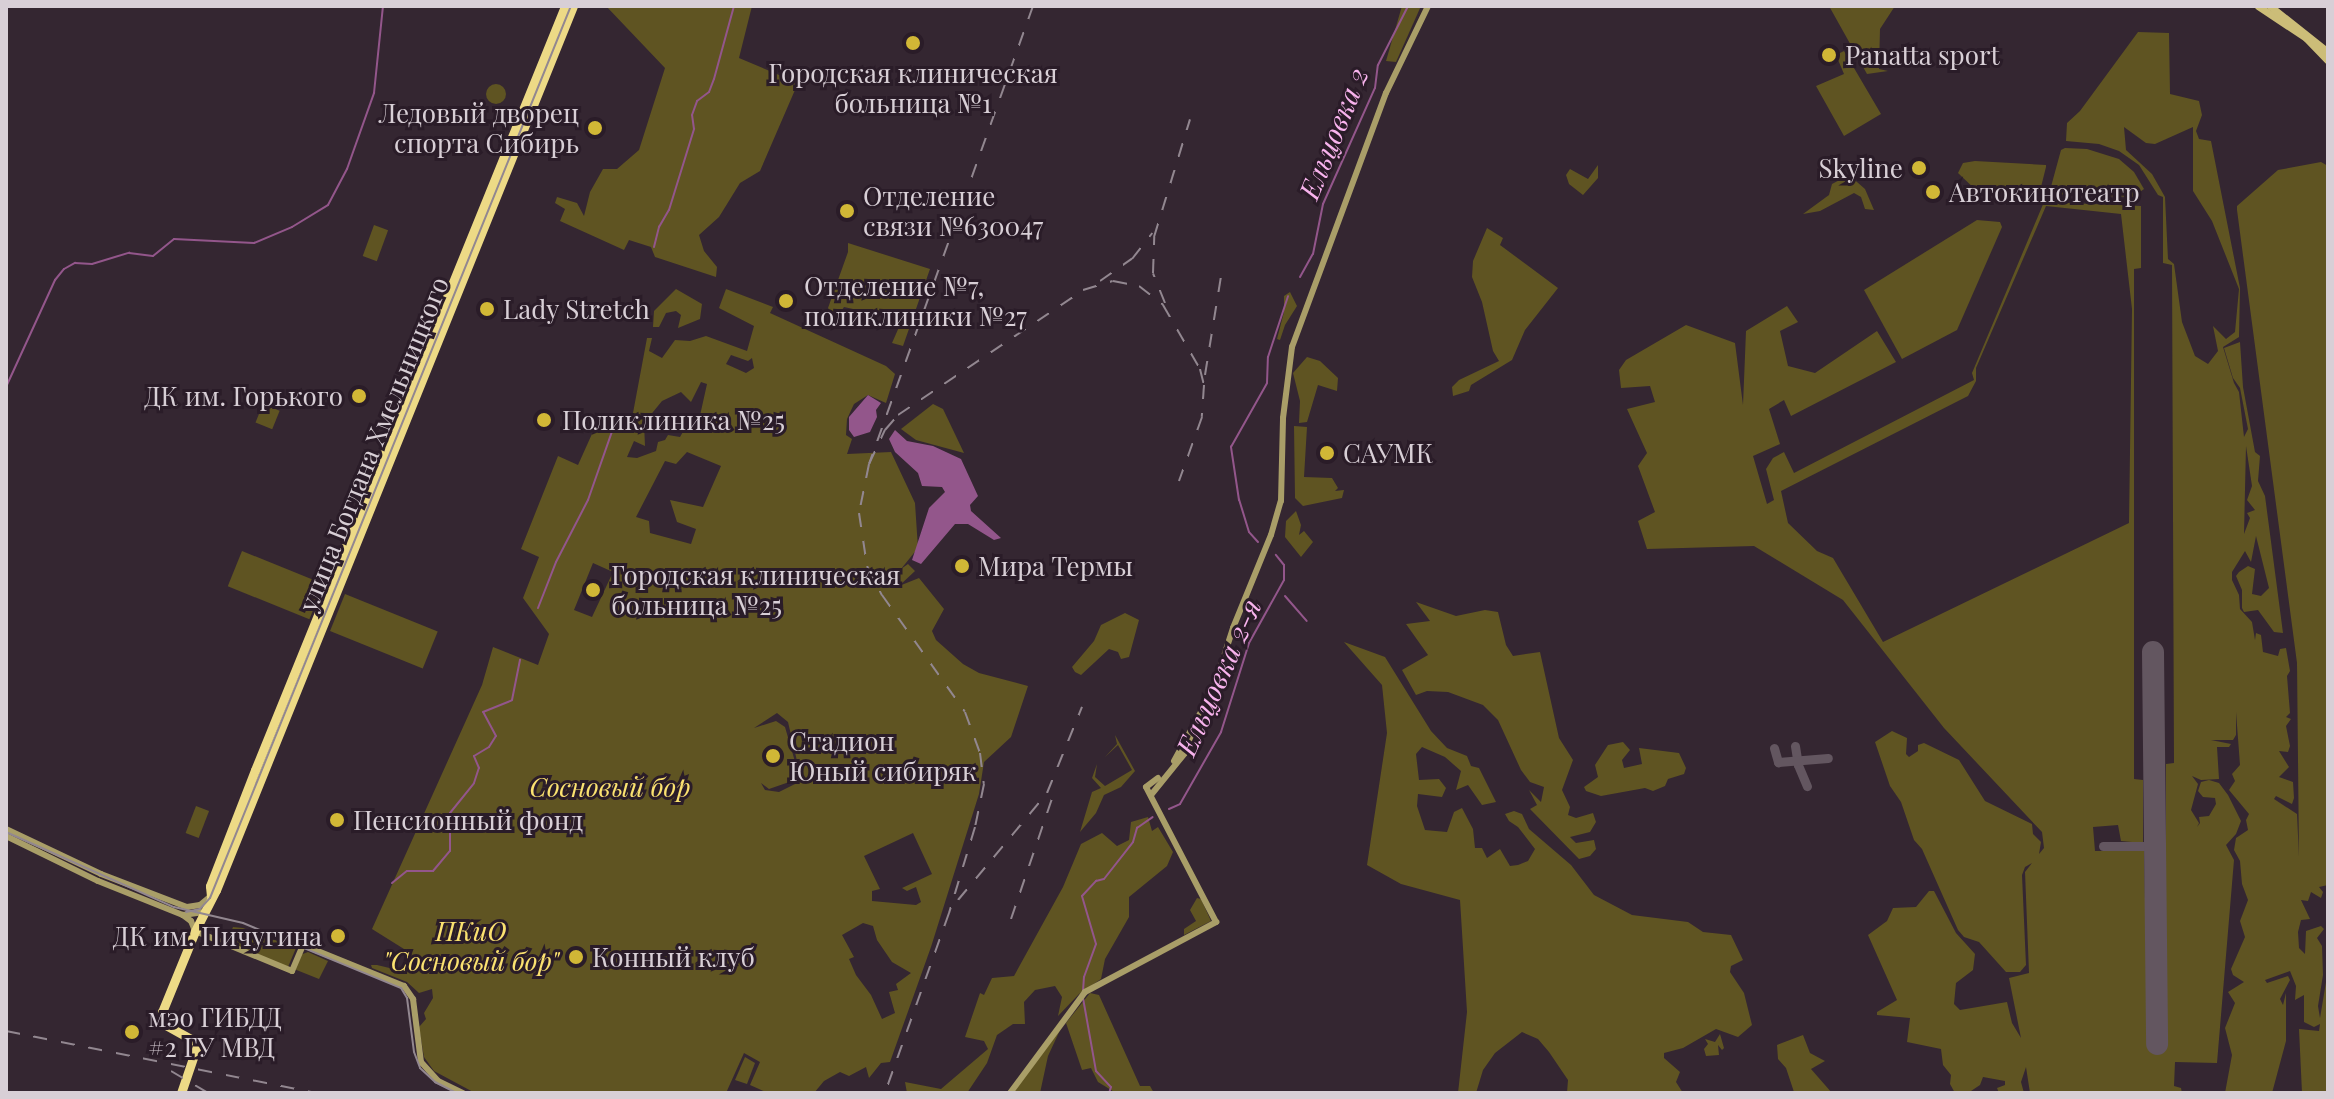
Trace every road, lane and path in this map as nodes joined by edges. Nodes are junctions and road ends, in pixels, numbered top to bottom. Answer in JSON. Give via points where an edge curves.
{"nodes":[{"id":1,"x":565,"y":6,"type":"edge"},
{"id":2,"x":573,"y":6,"type":"edge"},
{"id":3,"x":1428,"y":6,"type":"edge"},
{"id":4,"x":2258,"y":6,"type":"edge"},
{"id":5,"x":2270,"y":6,"type":"edge"},
{"id":6,"x":2328,"y":52,"type":"edge"},
{"id":7,"x":2328,"y":61,"type":"edge"},
{"id":8,"x":1211,"y":694,"type":"junction"},
{"id":9,"x":1151,"y":795,"type":"junction"},
{"id":10,"x":6,"y":829,"type":"edge"},
{"id":11,"x":6,"y":836,"type":"edge"},
{"id":12,"x":211,"y":896,"type":"junction"},
{"id":13,"x":192,"y":910,"type":"junction"},
{"id":14,"x":195,"y":931,"type":"junction"},
{"id":15,"x":181,"y":1093,"type":"edge"},
{"id":16,"x":463,"y":1093,"type":"edge"},
{"id":17,"x":1010,"y":1093,"type":"edge"}],
"edges":[{"from":1,"to":12,"type":"highway","name":"улица Богдана Хмельницкого","via":[[255,770],[210,886]]},
{"from":2,"to":12,"type":"highway","name":"улица Богдана Хмельницкого"},
{"from":3,"to":8,"type":"main road","via":[[1386,93],[1292,347],[1281,501]]},
{"from":4,"to":7,"type":"main road","via":[[2306,38]]},
{"from":5,"to":6,"type":"main road"},
{"from":8,"to":9,"type":"main road","via":[[1198,732]]},
{"from":8,"to":9,"type":"main road","via":[[1175,759],[1146,787]]},
{"from":9,"to":17,"type":"main road","via":[[1216,922],[1085,992]]},
{"from":10,"to":13,"type":"main road"},
{"from":11,"to":13,"type":"main road","via":[[102,883]]},
{"from":12,"to":13,"type":"highway","name":"улица Богдана Хмельницкого"},
{"from":13,"to":14,"type":"highway","name":"улица Богдана Хмельницкого"},
{"from":13,"to":14,"type":"main road"},
{"from":14,"to":15,"type":"highway","name":"улица Богдана Хмельницкого","via":[[161,1017],[165,1026],[198,1043]]},
{"from":14,"to":16,"type":"main road","via":[[292,971],[303,945],[408,988],[421,1062],[438,1081]]}]}
